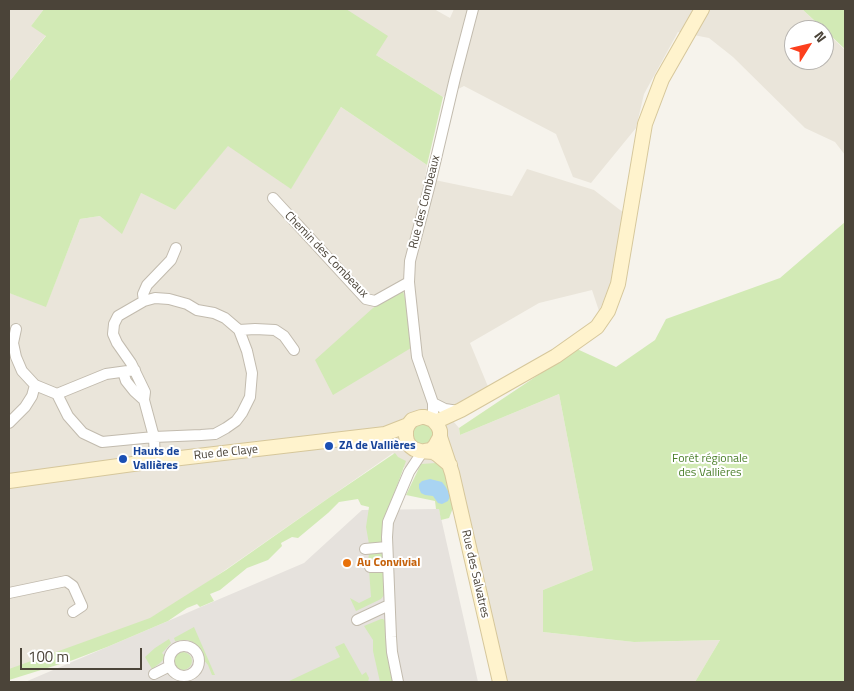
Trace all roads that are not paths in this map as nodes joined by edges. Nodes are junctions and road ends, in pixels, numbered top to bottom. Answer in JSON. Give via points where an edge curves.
{"nodes":[{"id":1,"x":473,"y":9,"type":"edge"},
{"id":2,"x":702,"y":9,"type":"edge"},
{"id":3,"x":273,"y":198,"type":"dead end"},
{"id":4,"x":176,"y":248,"type":"dead end"},
{"id":5,"x":409,"y":282,"type":"junction"},
{"id":6,"x":144,"y":301,"type":"junction"},
{"id":7,"x":16,"y":329,"type":"dead end"},
{"id":8,"x":239,"y":330,"type":"junction"},
{"id":9,"x":294,"y":350,"type":"dead end"},
{"id":10,"x":135,"y":370,"type":"junction"},
{"id":11,"x":123,"y":372,"type":"junction"},
{"id":12,"x":35,"y":385,"type":"junction"},
{"id":13,"x":57,"y":394,"type":"junction"},
{"id":14,"x":144,"y":400,"type":"junction"},
{"id":15,"x":431,"y":400,"type":"junction"},
{"id":16,"x":460,"y":411,"type":"junction"},
{"id":17,"x":412,"y":421,"type":"junction"},
{"id":18,"x":9,"y":423,"type":"edge"},
{"id":19,"x":437,"y":427,"type":"junction"},
{"id":20,"x":385,"y":434,"type":"junction"},
{"id":21,"x":154,"y":436,"type":"junction"},
{"id":22,"x":416,"y":447,"type":"junction"},
{"id":23,"x":155,"y":461,"type":"junction"},
{"id":24,"x":450,"y":465,"type":"junction"},
{"id":25,"x":9,"y":482,"type":"edge"},
{"id":26,"x":387,"y":547,"type":"junction"},
{"id":27,"x":365,"y":549,"type":"dead end"},
{"id":28,"x":370,"y":567,"type":"dead end"},
{"id":29,"x":388,"y":567,"type":"junction"},
{"id":30,"x":9,"y":593,"type":"edge"},
{"id":31,"x":389,"y":605,"type":"junction"},
{"id":32,"x":74,"y":612,"type":"dead end"},
{"id":33,"x":357,"y":620,"type":"dead end"},
{"id":34,"x":170,"y":666,"type":"junction"},
{"id":35,"x":154,"y":674,"type":"dead end"},
{"id":36,"x":191,"y":678,"type":"edge"},
{"id":37,"x":398,"y":682,"type":"edge"},
{"id":38,"x":500,"y":682,"type":"edge"}],
"edges":[{"from":1,"to":5,"type":"street","name":"Rue des Combeaux","via":[[410,261]]},
{"from":2,"to":16,"type":"street","via":[[662,79],[645,124],[618,284],[608,311],[597,327],[556,356]]},
{"from":3,"to":5,"type":"street","name":"Chemin des Combeaux","via":[[366,299],[375,302]]},
{"from":4,"to":6,"type":"street","via":[[171,260],[147,285]]},
{"from":5,"to":15,"type":"street","name":"Rue des Combeaux","via":[[417,357]]},
{"from":6,"to":8,"type":"street","via":[[155,298],[187,304],[225,318]]},
{"from":6,"to":10,"type":"street","via":[[118,316],[114,324],[113,334],[117,343]]},
{"from":7,"to":12,"type":"street","via":[[13,344],[16,357],[22,371]]},
{"from":8,"to":9,"type":"street","via":[[276,330]]},
{"from":8,"to":21,"type":"street","via":[[252,373],[250,397],[236,421],[214,434]]},
{"from":10,"to":11,"type":"street"},
{"from":10,"to":14,"type":"street","via":[[145,392]]},
{"from":11,"to":13,"type":"street","via":[[106,374]]},
{"from":11,"to":14,"type":"street","via":[[126,381]]},
{"from":12,"to":13,"type":"street"},
{"from":12,"to":18,"type":"street","via":[[25,407]]},
{"from":13,"to":21,"type":"street","via":[[68,416],[83,433],[102,442]]},
{"from":14,"to":21,"type":"street"},
{"from":15,"to":16,"type":"street","via":[[445,410]]},
{"from":15,"to":17,"type":"street"},
{"from":15,"to":19,"type":"street","name":"Rue des Combeaux"},
{"from":16,"to":19,"type":"street"},
{"from":17,"to":19,"type":"street","via":[[425,417]]},
{"from":17,"to":20,"type":"street","name":"Rue de Claye"},
{"from":17,"to":22,"type":"street","via":[[406,436]]},
{"from":19,"to":22,"type":"street","via":[[438,442],[435,446]]},
{"from":19,"to":24,"type":"street","name":"Rue des Salvatres"},
{"from":20,"to":22,"type":"street","name":"Rue de Claye","via":[[403,438]]},
{"from":20,"to":23,"type":"street","name":"Rue de Claye"},
{"from":21,"to":23,"type":"street"},
{"from":22,"to":24,"type":"street","via":[[438,455]]},
{"from":22,"to":26,"type":"street","via":[[388,522]]},
{"from":23,"to":25,"type":"street","name":"Rue de Claye"},
{"from":24,"to":38,"type":"street","name":"Rue des Salvatres"},
{"from":26,"to":27,"type":"street"},
{"from":26,"to":29,"type":"street"},
{"from":28,"to":29,"type":"street"},
{"from":29,"to":31,"type":"street"},
{"from":30,"to":32,"type":"street","via":[[66,582],[73,586],[82,606]]},
{"from":31,"to":33,"type":"street"},
{"from":31,"to":37,"type":"street"},
{"from":34,"to":35,"type":"street"},
{"from":34,"to":36,"type":"street","via":[[176,674]]},
{"from":34,"to":36,"type":"street","via":[[173,650],[181,646],[191,648],[198,660]]}]}
